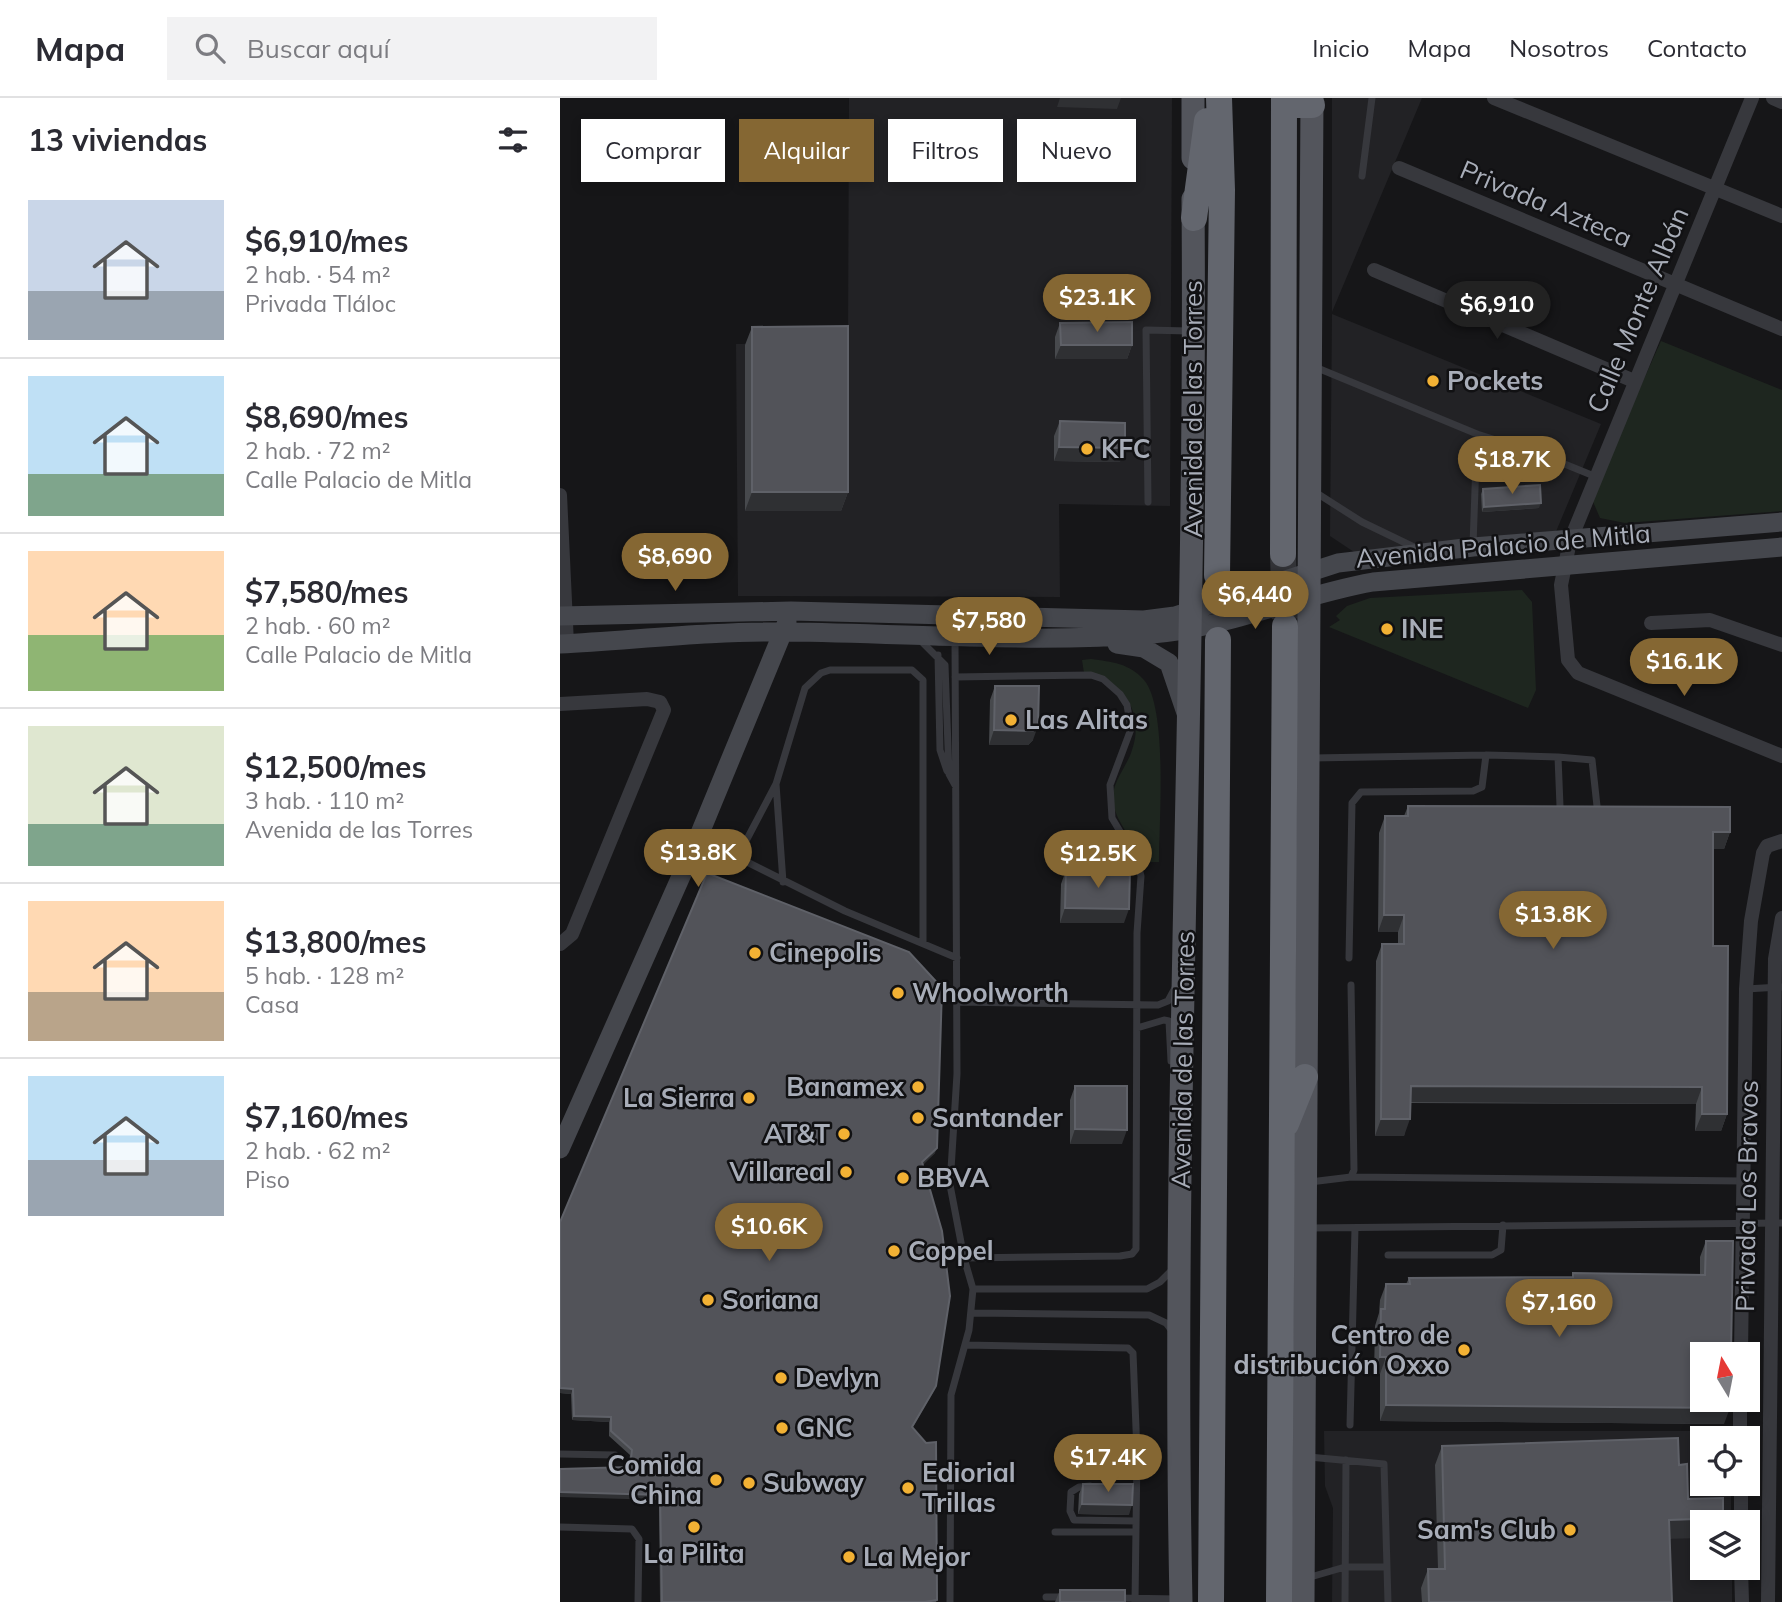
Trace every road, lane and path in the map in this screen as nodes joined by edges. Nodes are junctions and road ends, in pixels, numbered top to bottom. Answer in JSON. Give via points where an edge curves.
{"nodes":[{"id":1,"x":1193,"y":98,"type":"edge"},
{"id":2,"x":1210,"y":98,"type":"edge"},
{"id":3,"x":1219,"y":98,"type":"edge"},
{"id":4,"x":1372,"y":98,"type":"edge"},
{"id":5,"x":1494,"y":98,"type":"edge"},
{"id":6,"x":1752,"y":98,"type":"edge"},
{"id":7,"x":1773,"y":98,"type":"edge"},
{"id":8,"x":1284,"y":102,"type":"edge"},
{"id":9,"x":1312,"y":102,"type":"edge"},
{"id":10,"x":1782,"y":102,"type":"edge"},
{"id":11,"x":1399,"y":168,"type":"dead end"},
{"id":12,"x":1362,"y":176,"type":"dead end"},
{"id":13,"x":1716,"y":189,"type":"junction"},
{"id":14,"x":1782,"y":216,"type":"edge"},
{"id":15,"x":1194,"y":218,"type":"junction"},
{"id":16,"x":1374,"y":270,"type":"dead end"},
{"id":17,"x":1675,"y":286,"type":"junction"},
{"id":18,"x":1782,"y":328,"type":"edge"},
{"id":19,"x":1194,"y":331,"type":"junction"},
{"id":20,"x":1311,"y":366,"type":"junction"},
{"id":21,"x":1634,"y":381,"type":"junction"},
{"id":22,"x":1477,"y":434,"type":"junction"},
{"id":23,"x":1594,"y":476,"type":"junction"},
{"id":24,"x":1309,"y":488,"type":"junction"},
{"id":25,"x":560,"y":495,"type":"edge"},
{"id":26,"x":1148,"y":502,"type":"dead end"},
{"id":27,"x":1782,"y":522,"type":"edge"},
{"id":28,"x":1570,"y":541,"type":"junction"},
{"id":29,"x":1472,"y":547,"type":"junction"},
{"id":30,"x":1782,"y":547,"type":"edge"},
{"id":31,"x":1424,"y":552,"type":"junction"},
{"id":32,"x":1283,"y":554,"type":"tunnel mouth"},
{"id":33,"x":1563,"y":566,"type":"junction"},
{"id":34,"x":562,"y":570,"type":"edge"},
{"id":35,"x":1308,"y":573,"type":"junction"},
{"id":36,"x":1217,"y":575,"type":"dead end"},
{"id":37,"x":1309,"y":596,"type":"junction"},
{"id":38,"x":791,"y":611,"type":"junction"},
{"id":39,"x":563,"y":616,"type":"edge"},
{"id":40,"x":953,"y":617,"type":"junction"},
{"id":41,"x":1192,"y":618,"type":"junction"},
{"id":42,"x":1651,"y":623,"type":"dead end"},
{"id":43,"x":1285,"y":626,"type":"tunnel mouth"},
{"id":44,"x":783,"y":631,"type":"junction"},
{"id":45,"x":913,"y":634,"type":"junction"},
{"id":46,"x":955,"y":637,"type":"junction"},
{"id":47,"x":1075,"y":638,"type":"junction"},
{"id":48,"x":1218,"y":640,"type":"dead end"},
{"id":49,"x":564,"y":644,"type":"edge"},
{"id":50,"x":1782,"y":645,"type":"edge"},
{"id":51,"x":955,"y":677,"type":"junction"},
{"id":52,"x":560,"y":704,"type":"edge"},
{"id":53,"x":1191,"y":727,"type":"junction"},
{"id":54,"x":1486,"y":755,"type":"junction"},
{"id":55,"x":1782,"y":756,"type":"edge"},
{"id":56,"x":1558,"y":757,"type":"junction"},
{"id":57,"x":1307,"y":758,"type":"junction"},
{"id":58,"x":776,"y":784,"type":"junction"},
{"id":59,"x":955,"y":786,"type":"junction"},
{"id":60,"x":1560,"y":806,"type":"edge"},
{"id":61,"x":1597,"y":806,"type":"edge"},
{"id":62,"x":698,"y":838,"type":"junction"},
{"id":63,"x":1782,"y":841,"type":"edge"},
{"id":64,"x":737,"y":858,"type":"junction"},
{"id":65,"x":783,"y":882,"type":"junction"},
{"id":66,"x":1782,"y":918,"type":"edge"},
{"id":67,"x":562,"y":943,"type":"edge"},
{"id":68,"x":923,"y":943,"type":"junction"},
{"id":69,"x":957,"y":958,"type":"junction"},
{"id":70,"x":1349,"y":958,"type":"dead end"},
{"id":71,"x":1184,"y":968,"type":"junction"},
{"id":72,"x":1351,"y":985,"type":"dead end"},
{"id":73,"x":1779,"y":987,"type":"edge"},
{"id":74,"x":1746,"y":989,"type":"junction"},
{"id":75,"x":957,"y":1002,"type":"junction"},
{"id":76,"x":1137,"y":1006,"type":"junction"},
{"id":77,"x":1137,"y":1028,"type":"junction"},
{"id":78,"x":1306,"y":1077,"type":"junction"},
{"id":79,"x":1180,"y":1093,"type":"junction"},
{"id":80,"x":1281,"y":1135,"type":"junction"},
{"id":81,"x":560,"y":1149,"type":"edge"},
{"id":82,"x":1352,"y":1177,"type":"junction"},
{"id":83,"x":1744,"y":1181,"type":"junction"},
{"id":84,"x":1306,"y":1183,"type":"junction"},
{"id":85,"x":1744,"y":1223,"type":"junction"},
{"id":86,"x":1776,"y":1223,"type":"edge"},
{"id":87,"x":1503,"y":1226,"type":"junction"},
{"id":88,"x":1306,"y":1228,"type":"junction"},
{"id":89,"x":1355,"y":1228,"type":"junction"},
{"id":90,"x":1388,"y":1255,"type":"dead end"},
{"id":91,"x":964,"y":1258,"type":"junction"},
{"id":92,"x":1180,"y":1262,"type":"junction"},
{"id":93,"x":973,"y":1289,"type":"junction"},
{"id":94,"x":972,"y":1313,"type":"junction"},
{"id":95,"x":1180,"y":1342,"type":"junction"},
{"id":96,"x":1741,"y":1342,"type":"edge"},
{"id":97,"x":965,"y":1345,"type":"junction"},
{"id":98,"x":1350,"y":1425,"type":"dead end"},
{"id":99,"x":1281,"y":1437,"type":"junction"},
{"id":100,"x":560,"y":1454,"type":"edge"},
{"id":101,"x":615,"y":1455,"type":"dead end"},
{"id":102,"x":1305,"y":1456,"type":"junction"},
{"id":103,"x":1213,"y":1460,"type":"junction"},
{"id":104,"x":1346,"y":1460,"type":"junction"},
{"id":105,"x":1102,"y":1486,"type":"edge"},
{"id":106,"x":1125,"y":1486,"type":"edge"},
{"id":107,"x":1137,"y":1486,"type":"junction"},
{"id":108,"x":1136,"y":1521,"type":"junction"},
{"id":109,"x":560,"y":1527,"type":"edge"},
{"id":110,"x":1055,"y":1532,"type":"dead end"},
{"id":111,"x":1136,"y":1532,"type":"junction"},
{"id":112,"x":1345,"y":1567,"type":"junction"},
{"id":113,"x":1387,"y":1567,"type":"junction"},
{"id":114,"x":1741,"y":1580,"type":"edge"},
{"id":115,"x":1300,"y":1594,"type":"edge"},
{"id":116,"x":1046,"y":1597,"type":"dead end"},
{"id":117,"x":1072,"y":1597,"type":"edge"},
{"id":118,"x":1110,"y":1598,"type":"edge"},
{"id":119,"x":1135,"y":1600,"type":"edge"},
{"id":120,"x":1187,"y":1601,"type":"edge"},
{"id":121,"x":638,"y":1602,"type":"edge"},
{"id":122,"x":950,"y":1602,"type":"edge"},
{"id":123,"x":1211,"y":1602,"type":"edge"},
{"id":124,"x":1279,"y":1602,"type":"edge"},
{"id":125,"x":1345,"y":1602,"type":"edge"},
{"id":126,"x":1388,"y":1602,"type":"edge"},
{"id":127,"x":1742,"y":1602,"type":"edge"},
{"id":128,"x":1768,"y":1602,"type":"edge"}],
"edges":[{"from":1,"to":15,"type":"main road","name":"Avenida de las Torres"},
{"from":2,"to":15,"type":"highway"},
{"from":3,"to":36,"type":"highway","name":"Avenida de las Torres"},
{"from":4,"to":12,"type":"lane"},
{"from":5,"to":13,"type":"street"},
{"from":6,"to":13,"type":"street","name":"Calle Monte Albán"},
{"from":7,"to":10,"type":"street"},
{"from":8,"to":9,"type":"highway"},
{"from":8,"to":32,"type":"highway"},
{"from":9,"to":20,"type":"main road"},
{"from":11,"to":17,"type":"street","name":"Privada Azteca"},
{"from":13,"to":14,"type":"street"},
{"from":13,"to":17,"type":"street","name":"Calle Monte Albán"},
{"from":15,"to":19,"type":"main road","name":"Avenida de las Torres"},
{"from":16,"to":21,"type":"street"},
{"from":17,"to":18,"type":"street","name":"Privada Azteca"},
{"from":17,"to":21,"type":"street","name":"Calle Monte Albán"},
{"from":19,"to":26,"type":"lane","via":[[1146,330]]},
{"from":19,"to":41,"type":"main road","name":"Avenida de las Torres"},
{"from":20,"to":22,"type":"lane"},
{"from":20,"to":24,"type":"main road"},
{"from":21,"to":23,"type":"street","name":"Calle Monte Albán"},
{"from":22,"to":23,"type":"lane"},
{"from":22,"to":29,"type":"lane"},
{"from":23,"to":28,"type":"street","name":"Calle Monte Albán"},
{"from":24,"to":31,"type":"lane"},
{"from":24,"to":35,"type":"main road"},
{"from":25,"to":34,"type":"street"},
{"from":27,"to":28,"type":"main road","name":"Avenida Palacio de Mitla"},
{"from":28,"to":29,"type":"main road","name":"Avenida Palacio de Mitla"},
{"from":28,"to":33,"type":"street","name":"Calle Monte Albán"},
{"from":29,"to":31,"type":"main road","name":"Avenida Palacio de Mitla"},
{"from":30,"to":33,"type":"main road","name":"Avenida Palacio de Mitla"},
{"from":31,"to":35,"type":"main road","name":"Avenida Palacio de Mitla","via":[[1338,563]]},
{"from":33,"to":37,"type":"main road","name":"Avenida Palacio de Mitla","via":[[1373,582]]},
{"from":33,"to":55,"type":"street","name":"Calle Monte Albán","via":[[1566,649],[1572,667],[1590,679]]},
{"from":34,"to":39,"type":"street"},
{"from":35,"to":37,"type":"main road"},
{"from":35,"to":41,"type":"main road","name":"Avenida Palacio de Mitla"},
{"from":37,"to":41,"type":"main road","name":"Avenida Palacio de Mitla"},
{"from":37,"to":57,"type":"main road"},
{"from":38,"to":39,"type":"main road"},
{"from":38,"to":40,"type":"main road"},
{"from":38,"to":44,"type":"main road"},
{"from":39,"to":49,"type":"street"},
{"from":40,"to":41,"type":"main road"},
{"from":40,"to":46,"type":"lane"},
{"from":41,"to":47,"type":"main road","via":[[1154,634]]},
{"from":41,"to":53,"type":"main road","name":"Avenida de las Torres"},
{"from":42,"to":50,"type":"street","via":[[1710,620]]},
{"from":43,"to":80,"type":"highway"},
{"from":44,"to":45,"type":"main road"},
{"from":44,"to":49,"type":"main road"},
{"from":44,"to":62,"type":"main road"},
{"from":45,"to":46,"type":"main road"},
{"from":45,"to":59,"type":"lane","via":[[945,665],[948,774]]},
{"from":46,"to":47,"type":"main road"},
{"from":46,"to":51,"type":"lane"},
{"from":47,"to":53,"type":"main road","via":[[1157,653],[1169,663]]},
{"from":48,"to":103,"type":"highway","name":"Avenida de las Torres"},
{"from":51,"to":59,"type":"lane"},
{"from":51,"to":76,"type":"lane","via":[[1091,675],[1121,694],[1129,712],[1130,736],[1110,785],[1111,810],[1141,876]]},
{"from":52,"to":67,"type":"street","via":[[647,699],[664,705],[653,743],[572,934]]},
{"from":53,"to":71,"type":"main road","name":"Avenida de las Torres"},
{"from":54,"to":56,"type":"lane"},
{"from":54,"to":57,"type":"lane"},
{"from":54,"to":70,"type":"lane","via":[[1479,790],[1369,790],[1357,795],[1352,803]]},
{"from":56,"to":60,"type":"lane"},
{"from":56,"to":61,"type":"lane","via":[[1592,760]]},
{"from":57,"to":78,"type":"main road"},
{"from":58,"to":64,"type":"lane"},
{"from":58,"to":65,"type":"lane"},
{"from":58,"to":68,"type":"lane","via":[[805,688],[813,681],[830,670],[852,668],[912,670],[923,680]]},
{"from":59,"to":69,"type":"lane"},
{"from":62,"to":64,"type":"lane"},
{"from":62,"to":81,"type":"main road"},
{"from":63,"to":74,"type":"street","name":"Privada Los Bravos","via":[[1768,846],[1758,865]]},
{"from":64,"to":65,"type":"lane"},
{"from":65,"to":68,"type":"lane"},
{"from":66,"to":73,"type":"street","name":"Privada Los Bravos","via":[[1776,945]]},
{"from":68,"to":69,"type":"lane"},
{"from":69,"to":75,"type":"lane"},
{"from":71,"to":76,"type":"lane","via":[[1168,1001]]},
{"from":71,"to":79,"type":"main road","name":"Avenida de las Torres"},
{"from":72,"to":82,"type":"lane"},
{"from":73,"to":74,"type":"lane"},
{"from":73,"to":86,"type":"street","name":"Privada Los Bravos"},
{"from":74,"to":83,"type":"street","name":"Privada Los Bravos"},
{"from":75,"to":76,"type":"lane"},
{"from":75,"to":91,"type":"lane","via":[[950,1185]]},
{"from":76,"to":77,"type":"lane"},
{"from":77,"to":79,"type":"lane","via":[[1169,1021],[1171,1062]]},
{"from":77,"to":91,"type":"lane","via":[[1136,1250],[1132,1254]]},
{"from":78,"to":80,"type":"highway"},
{"from":78,"to":84,"type":"main road"},
{"from":79,"to":92,"type":"main road","name":"Avenida de las Torres"},
{"from":80,"to":99,"type":"highway"},
{"from":82,"to":83,"type":"lane"},
{"from":82,"to":84,"type":"lane"},
{"from":83,"to":85,"type":"street","name":"Privada Los Bravos"},
{"from":84,"to":88,"type":"main road"},
{"from":85,"to":86,"type":"lane"},
{"from":85,"to":87,"type":"lane"},
{"from":85,"to":96,"type":"street","name":"Privada Los Bravos"},
{"from":86,"to":128,"type":"street","name":"Privada Los Bravos"},
{"from":87,"to":89,"type":"lane"},
{"from":87,"to":90,"type":"lane","via":[[1501,1250],[1492,1255]]},
{"from":88,"to":89,"type":"lane"},
{"from":88,"to":102,"type":"main road"},
{"from":89,"to":98,"type":"lane"},
{"from":91,"to":93,"type":"lane"},
{"from":92,"to":93,"type":"lane","via":[[1147,1289]]},
{"from":92,"to":95,"type":"main road","name":"Avenida de las Torres"},
{"from":93,"to":94,"type":"lane"},
{"from":94,"to":95,"type":"lane","via":[[1149,1315],[1166,1324]]},
{"from":94,"to":97,"type":"lane"},
{"from":95,"to":120,"type":"main road","name":"Avenida de las Torres"},
{"from":97,"to":107,"type":"lane","via":[[1128,1348],[1133,1353],[1135,1383]]},
{"from":97,"to":122,"type":"lane","via":[[951,1395]]},
{"from":99,"to":115,"type":"highway"},
{"from":99,"to":124,"type":"highway"},
{"from":100,"to":101,"type":"lane"},
{"from":102,"to":104,"type":"lane"},
{"from":102,"to":115,"type":"main road"},
{"from":103,"to":120,"type":"highway"},
{"from":103,"to":123,"type":"highway","name":"Avenida de las Torres"},
{"from":104,"to":112,"type":"lane"},
{"from":104,"to":113,"type":"lane","via":[[1381,1461],[1386,1468]]},
{"from":105,"to":108,"type":"lane","via":[[1074,1488],[1070,1511],[1074,1520]]},
{"from":106,"to":107,"type":"lane"},
{"from":107,"to":108,"type":"lane"},
{"from":108,"to":111,"type":"lane"},
{"from":109,"to":121,"type":"lane","via":[[632,1529],[639,1539]]},
{"from":110,"to":111,"type":"lane"},
{"from":111,"to":119,"type":"lane"},
{"from":112,"to":113,"type":"lane"},
{"from":112,"to":115,"type":"lane"},
{"from":112,"to":125,"type":"lane"},
{"from":113,"to":126,"type":"lane"},
{"from":114,"to":127,"type":"street"},
{"from":116,"to":117,"type":"lane"},
{"from":118,"to":119,"type":"lane"},
{"from":119,"to":120,"type":"lane"}]}
